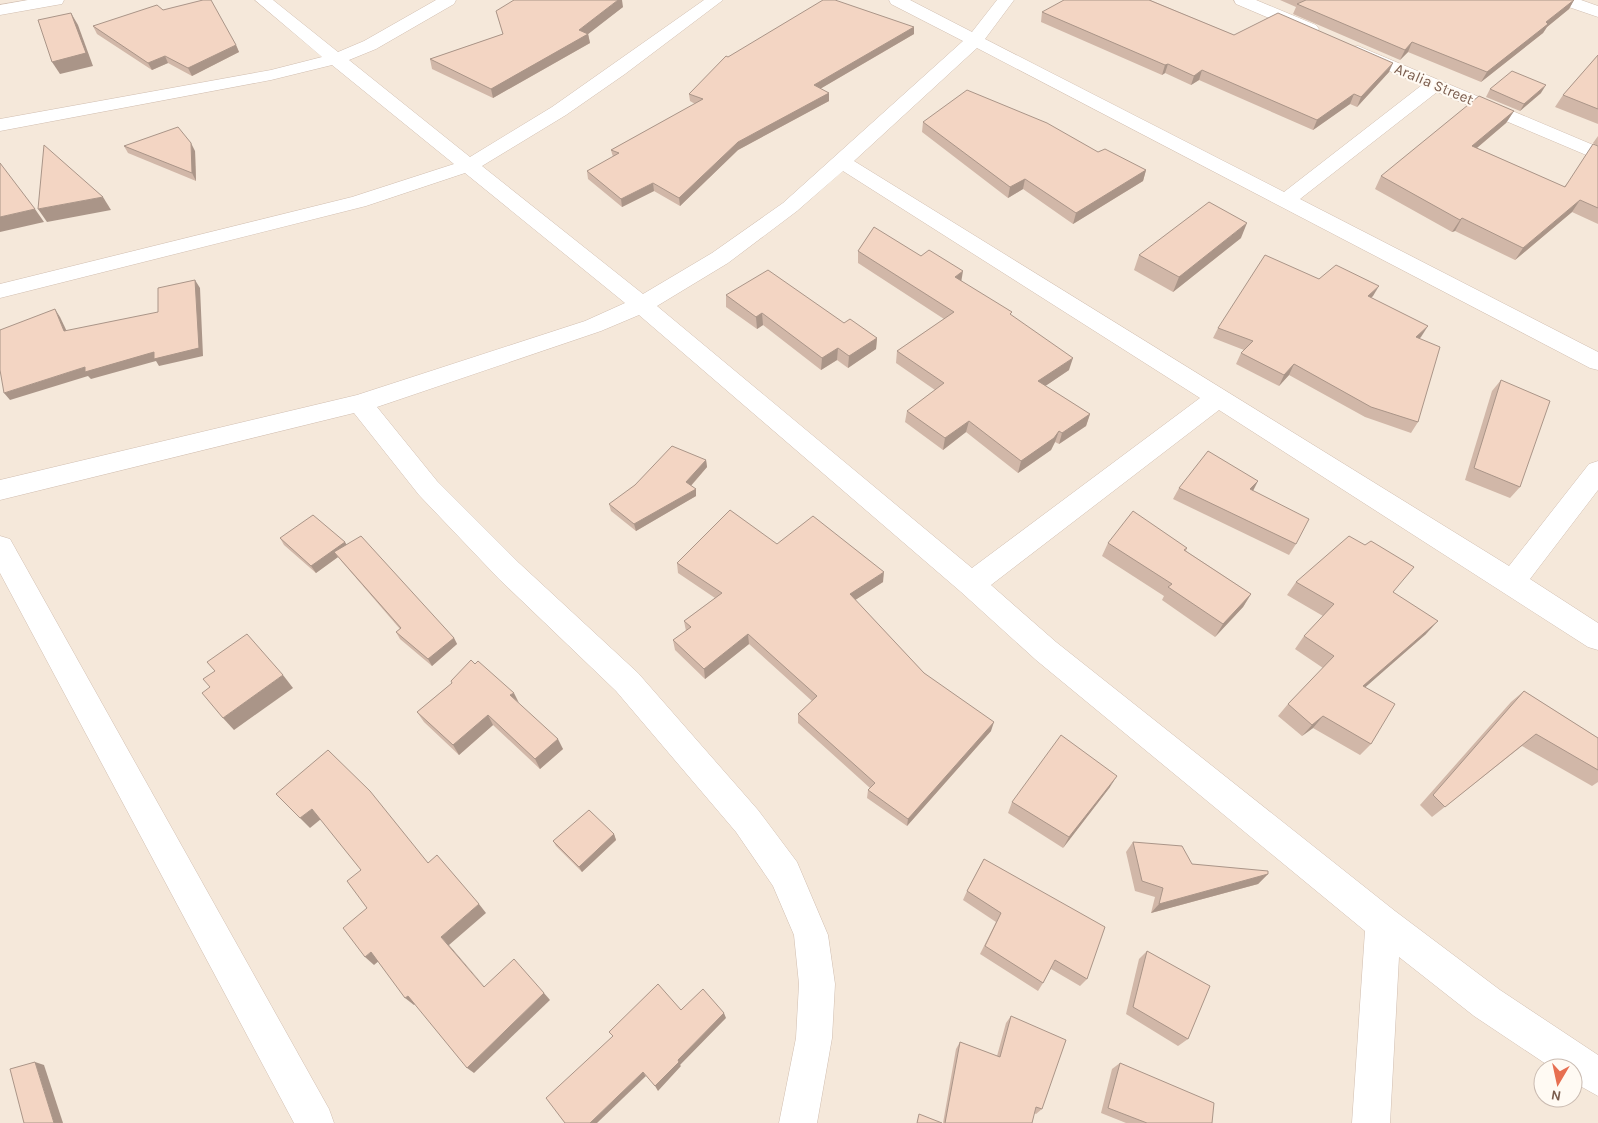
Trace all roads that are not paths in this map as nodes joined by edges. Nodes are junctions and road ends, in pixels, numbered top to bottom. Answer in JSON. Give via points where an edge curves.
{"nodes":[{"id":1,"x":56,"y":0,"type":"edge"},
{"id":2,"x":263,"y":0,"type":"edge"},
{"id":3,"x":448,"y":0,"type":"edge"},
{"id":4,"x":715,"y":0,"type":"edge"},
{"id":5,"x":897,"y":0,"type":"edge"},
{"id":6,"x":1006,"y":0,"type":"edge"},
{"id":7,"x":1242,"y":0,"type":"edge"},
{"id":8,"x":1566,"y":0,"type":"edge"},
{"id":9,"x":0,"y":10,"type":"edge"},
{"id":10,"x":1598,"y":12,"type":"edge"},
{"id":11,"x":1321,"y":34,"type":"edge"},
{"id":12,"x":975,"y":40,"type":"junction"},
{"id":13,"x":1339,"y":42,"type":"edge"},
{"id":14,"x":338,"y":58,"type":"junction"},
{"id":15,"x":1435,"y":84,"type":"junction"},
{"id":16,"x":0,"y":125,"type":"edge"},
{"id":17,"x":1598,"y":154,"type":"edge"},
{"id":18,"x":842,"y":162,"type":"junction"},
{"id":19,"x":470,"y":164,"type":"junction"},
{"id":20,"x":1285,"y":201,"type":"junction"},
{"id":21,"x":0,"y":291,"type":"edge"},
{"id":22,"x":642,"y":305,"type":"junction"},
{"id":23,"x":1598,"y":362,"type":"edge"},
{"id":24,"x":1218,"y":398,"type":"junction"},
{"id":25,"x":360,"y":403,"type":"junction"},
{"id":26,"x":1598,"y":471,"type":"edge"},
{"id":27,"x":0,"y":490,"type":"edge"},
{"id":28,"x":0,"y":547,"type":"edge"},
{"id":29,"x":1512,"y":582,"type":"junction"},
{"id":30,"x":972,"y":584,"type":"junction"},
{"id":31,"x":1598,"y":638,"type":"edge"},
{"id":32,"x":1383,"y":923,"type":"junction"},
{"id":33,"x":1598,"y":1076,"type":"edge"},
{"id":34,"x":315,"y":1123,"type":"edge"},
{"id":35,"x":798,"y":1123,"type":"edge"},
{"id":36,"x":1371,"y":1123,"type":"edge"}],
"edges":[{"from":1,"to":9,"type":"street"},
{"from":2,"to":14,"type":"street"},
{"from":3,"to":14,"type":"street","via":[[370,44]]},
{"from":4,"to":19,"type":"street","via":[[558,111]]},
{"from":5,"to":12,"type":"street"},
{"from":6,"to":12,"type":"street"},
{"from":7,"to":11,"type":"street"},
{"from":8,"to":10,"type":"street"},
{"from":12,"to":18,"type":"street"},
{"from":12,"to":20,"type":"street"},
{"from":13,"to":15,"type":"street","name":"Aralia Street"},
{"from":14,"to":16,"type":"street","via":[[271,75]]},
{"from":14,"to":19,"type":"street"},
{"from":15,"to":17,"type":"street","name":"Aralia Street"},
{"from":15,"to":20,"type":"street"},
{"from":18,"to":22,"type":"street","via":[[720,258]]},
{"from":18,"to":24,"type":"street"},
{"from":19,"to":21,"type":"street","via":[[359,202]]},
{"from":19,"to":22,"type":"street"},
{"from":20,"to":23,"type":"street"},
{"from":22,"to":25,"type":"street","via":[[516,353]]},
{"from":22,"to":30,"type":"street"},
{"from":24,"to":29,"type":"street"},
{"from":24,"to":30,"type":"street"},
{"from":25,"to":27,"type":"street"},
{"from":25,"to":35,"type":"street","via":[[428,488],[509,571],[627,682],[747,821],[785,874],[811,935],[817,984],[814,1038]]},
{"from":26,"to":29,"type":"street"},
{"from":28,"to":34,"type":"street"},
{"from":29,"to":31,"type":"street"},
{"from":30,"to":32,"type":"street","via":[[1046,652]]},
{"from":32,"to":33,"type":"street","via":[[1487,1003]]},
{"from":32,"to":36,"type":"street"}]}
